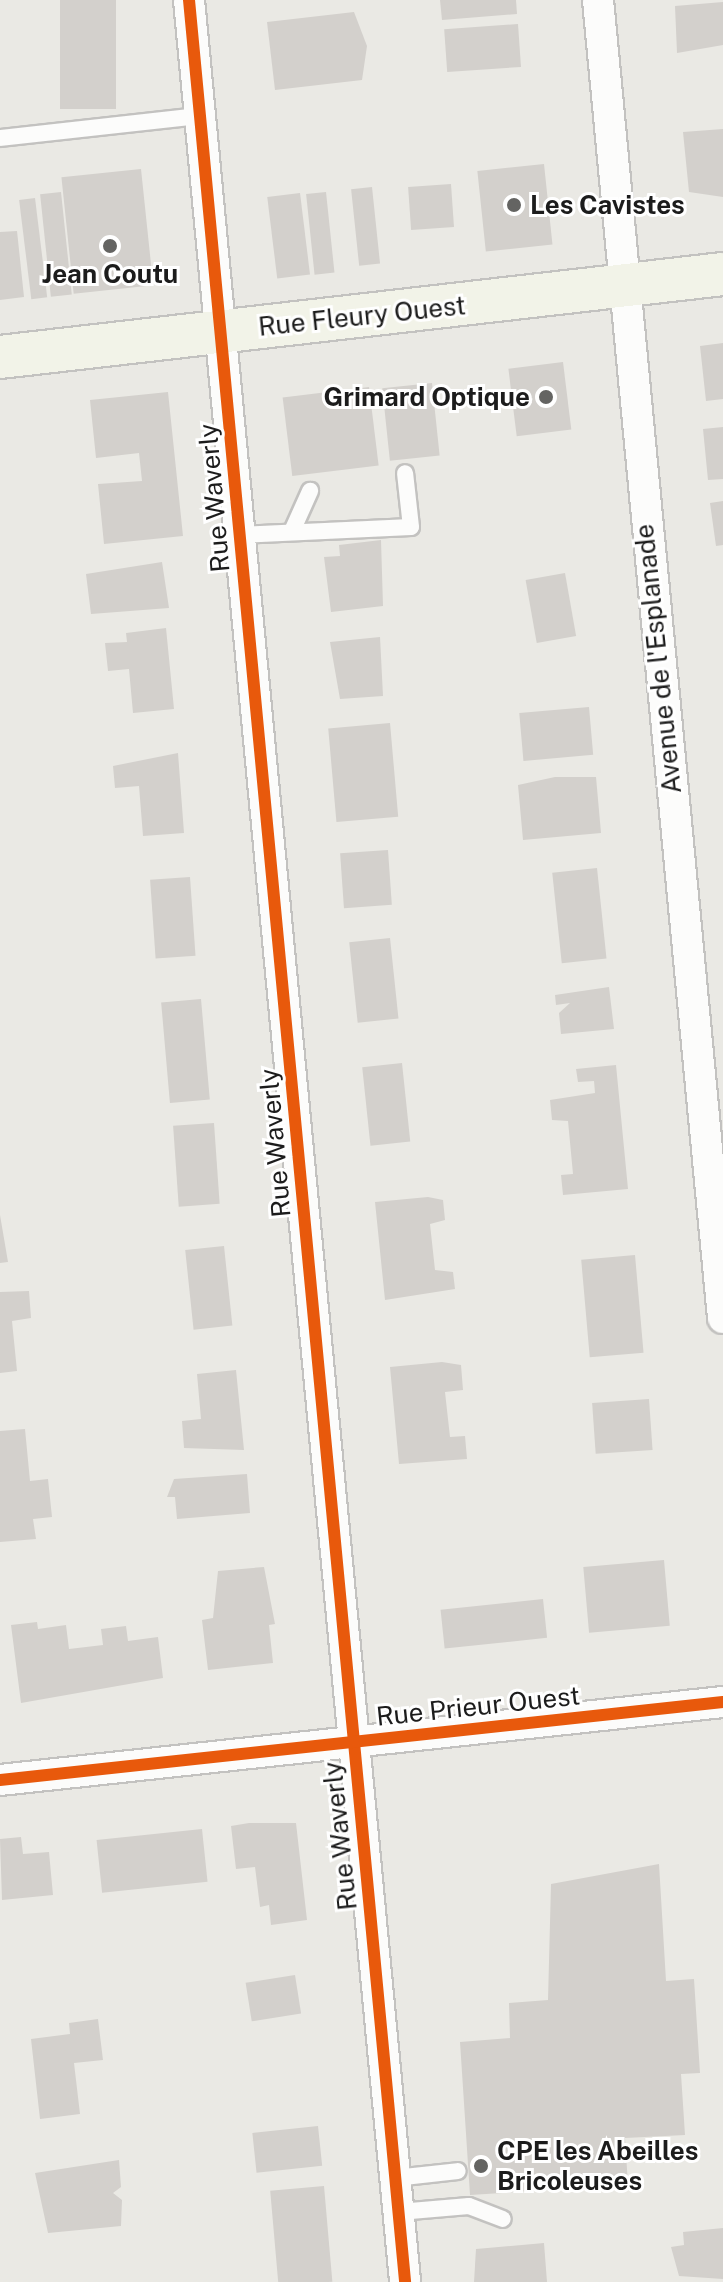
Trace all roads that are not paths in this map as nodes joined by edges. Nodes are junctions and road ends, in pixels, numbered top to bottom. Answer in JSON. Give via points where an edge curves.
{"nodes":[{"id":1,"x":189,"y":0,"type":"edge"},
{"id":2,"x":598,"y":0,"type":"edge"},
{"id":3,"x":200,"y":116,"type":"junction"},
{"id":4,"x":0,"y":138,"type":"edge"},
{"id":5,"x":723,"y":274,"type":"edge"},
{"id":6,"x":621,"y":287,"type":"junction"},
{"id":7,"x":220,"y":332,"type":"junction"},
{"id":8,"x":0,"y":357,"type":"edge"},
{"id":9,"x":405,"y":473,"type":"dead end"},
{"id":10,"x":310,"y":491,"type":"dead end"},
{"id":11,"x":293,"y":529,"type":"junction"},
{"id":12,"x":239,"y":535,"type":"junction"},
{"id":13,"x":723,"y":1318,"type":"edge"},
{"id":14,"x":723,"y":1702,"type":"edge"},
{"id":15,"x":353,"y":1741,"type":"junction"},
{"id":16,"x":0,"y":1780,"type":"edge"},
{"id":17,"x":458,"y":2171,"type":"dead end"},
{"id":18,"x":395,"y":2178,"type":"junction"},
{"id":19,"x":399,"y":2212,"type":"junction"},
{"id":20,"x":503,"y":2219,"type":"dead end"},
{"id":21,"x":405,"y":2282,"type":"edge"}],
"edges":[{"from":1,"to":3,"type":"street","name":"Rue Waverly"},
{"from":2,"to":6,"type":"street","name":"Avenue de l'Esplanade"},
{"from":3,"to":4,"type":"lane"},
{"from":3,"to":7,"type":"street","name":"Rue Waverly"},
{"from":5,"to":6,"type":"street","name":"Rue Fleury Ouest"},
{"from":6,"to":7,"type":"street","name":"Rue Fleury Ouest"},
{"from":6,"to":13,"type":"street","name":"Avenue de l'Esplanade"},
{"from":7,"to":8,"type":"street","name":"Rue Fleury Ouest"},
{"from":7,"to":12,"type":"street","name":"Rue Waverly"},
{"from":9,"to":11,"type":"lane","via":[[411,527],[327,536]]},
{"from":10,"to":11,"type":"lane"},
{"from":11,"to":12,"type":"lane"},
{"from":12,"to":15,"type":"street","name":"Rue Waverly"},
{"from":14,"to":15,"type":"street","name":"Rue Prieur Ouest"},
{"from":15,"to":16,"type":"street","name":"Rue Prieur Ouest"},
{"from":15,"to":18,"type":"street","name":"Rue Waverly"},
{"from":17,"to":18,"type":"lane"},
{"from":18,"to":19,"type":"street","name":"Rue Waverly"},
{"from":19,"to":20,"type":"lane","via":[[469,2206]]},
{"from":19,"to":21,"type":"street","name":"Rue Waverly"}]}
